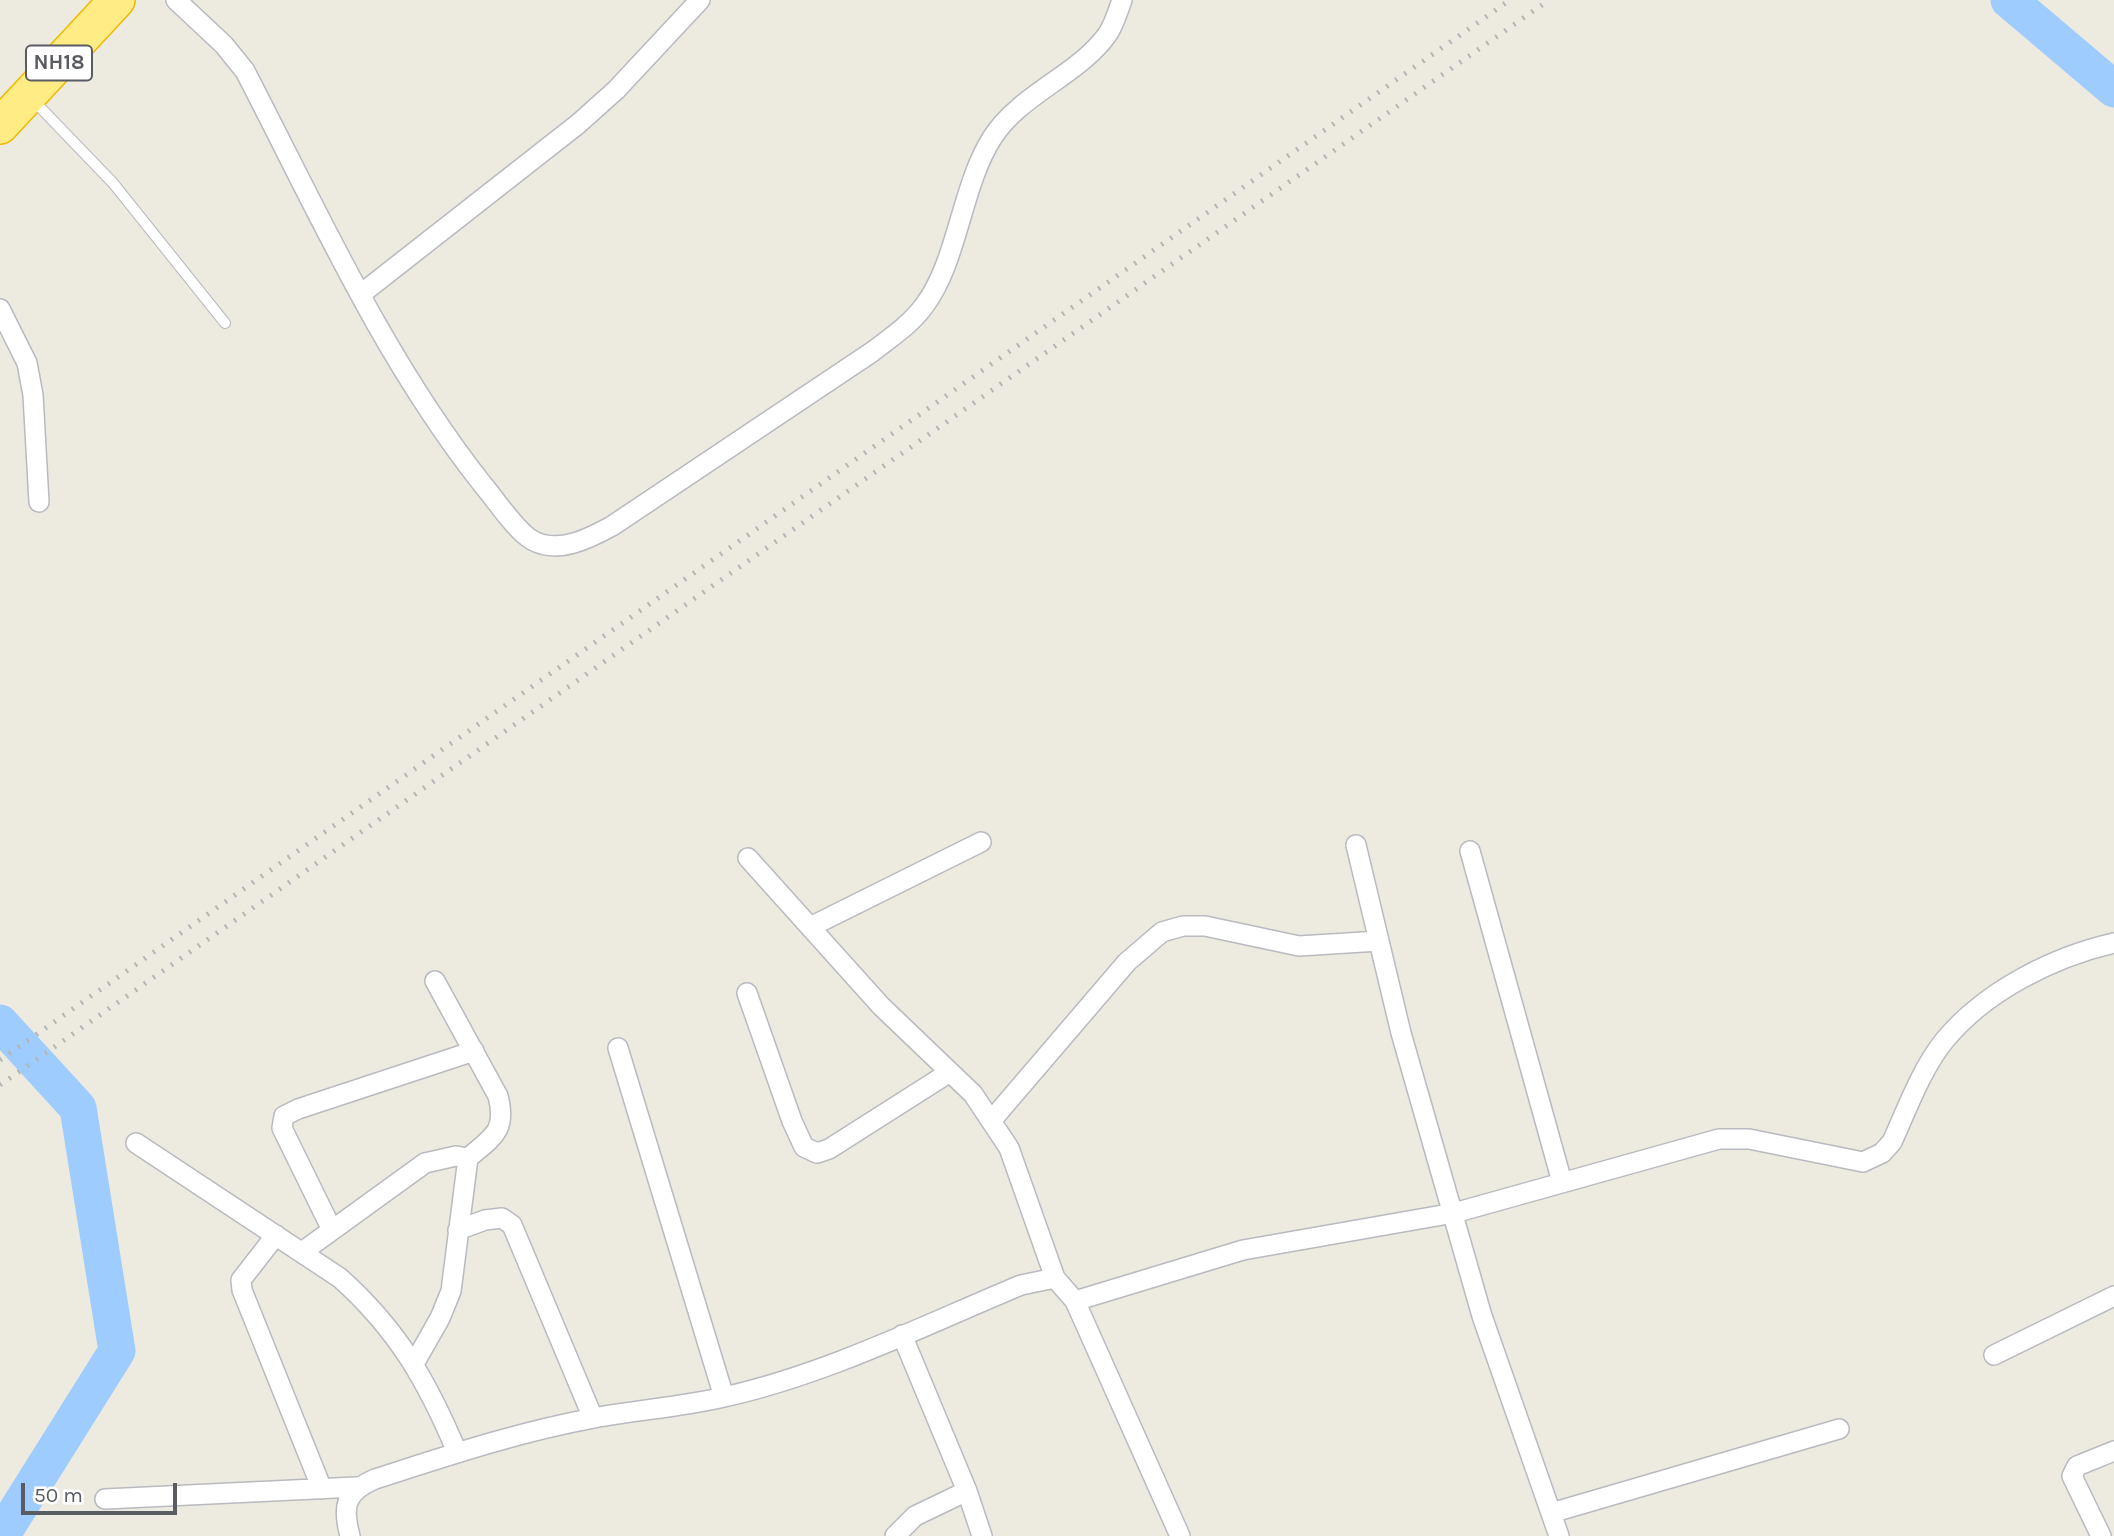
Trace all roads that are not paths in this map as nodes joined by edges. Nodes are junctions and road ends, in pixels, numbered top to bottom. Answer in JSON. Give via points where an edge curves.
{"nodes":[{"id":1,"x":87,"y":0,"type":"edge"},
{"id":2,"x":117,"y":0,"type":"edge"},
{"id":3,"x":176,"y":0,"type":"edge"},
{"id":4,"x":700,"y":0,"type":"edge"},
{"id":5,"x":1122,"y":0,"type":"edge"},
{"id":6,"x":14,"y":95,"type":"edge"},
{"id":7,"x":0,"y":126,"type":"edge"},
{"id":8,"x":361,"y":294,"type":"junction"},
{"id":9,"x":0,"y":309,"type":"edge"},
{"id":10,"x":225,"y":323,"type":"dead end"},
{"id":11,"x":39,"y":502,"type":"dead end"},
{"id":12,"x":981,"y":842,"type":"dead end"},
{"id":13,"x":1356,"y":845,"type":"dead end"},
{"id":14,"x":1469,"y":850,"type":"dead end"},
{"id":15,"x":748,"y":858,"type":"dead end"},
{"id":16,"x":810,"y":927,"type":"junction"},
{"id":17,"x":1379,"y":941,"type":"junction"},
{"id":18,"x":2114,"y":943,"type":"edge"},
{"id":19,"x":435,"y":981,"type":"dead end"},
{"id":20,"x":747,"y":993,"type":"dead end"},
{"id":21,"x":618,"y":1048,"type":"dead end"},
{"id":22,"x":474,"y":1051,"type":"junction"},
{"id":23,"x":950,"y":1072,"type":"junction"},
{"id":24,"x":991,"y":1121,"type":"junction"},
{"id":25,"x":136,"y":1143,"type":"dead end"},
{"id":26,"x":468,"y":1158,"type":"junction"},
{"id":27,"x":1562,"y":1182,"type":"junction"},
{"id":28,"x":1454,"y":1213,"type":"junction"},
{"id":29,"x":332,"y":1230,"type":"junction"},
{"id":30,"x":458,"y":1230,"type":"junction"},
{"id":31,"x":276,"y":1236,"type":"junction"},
{"id":32,"x":302,"y":1252,"type":"junction"},
{"id":33,"x":1055,"y":1278,"type":"junction"},
{"id":34,"x":2114,"y":1296,"type":"edge"},
{"id":35,"x":1075,"y":1301,"type":"junction"},
{"id":36,"x":902,"y":1335,"type":"junction"},
{"id":37,"x":1994,"y":1355,"type":"dead end"},
{"id":38,"x":415,"y":1362,"type":"junction"},
{"id":39,"x":724,"y":1397,"type":"junction"},
{"id":40,"x":593,"y":1418,"type":"junction"},
{"id":41,"x":1839,"y":1429,"type":"dead end"},
{"id":42,"x":2114,"y":1451,"type":"edge"},
{"id":43,"x":457,"y":1452,"type":"junction"},
{"id":44,"x":356,"y":1488,"type":"junction"},
{"id":45,"x":322,"y":1489,"type":"junction"},
{"id":46,"x":967,"y":1491,"type":"junction"},
{"id":47,"x":105,"y":1499,"type":"dead end"},
{"id":48,"x":1551,"y":1513,"type":"junction"},
{"id":49,"x":350,"y":1536,"type":"edge"},
{"id":50,"x":895,"y":1536,"type":"edge"},
{"id":51,"x":982,"y":1536,"type":"edge"},
{"id":52,"x":1180,"y":1536,"type":"edge"},
{"id":53,"x":1559,"y":1536,"type":"edge"},
{"id":54,"x":2101,"y":1536,"type":"edge"}],
"edges":[{"from":1,"to":6,"type":"highway","number":"NH18"},
{"from":2,"to":6,"type":"highway","number":"NH18"},
{"from":3,"to":8,"type":"street","via":[[225,45],[245,71]]},
{"from":4,"to":8,"type":"street","via":[[578,124]]},
{"from":5,"to":8,"type":"street","via":[[1109,33],[1095,50],[1016,111],[993,136],[978,164],[937,284],[905,327],[658,496],[584,541],[555,546],[532,541],[508,515],[401,369]]},
{"from":6,"to":7,"type":"highway","number":"NH18"},
{"from":6,"to":10,"type":"lane","via":[[113,183]]},
{"from":9,"to":11,"type":"street","via":[[27,363]]},
{"from":12,"to":16,"type":"street"},
{"from":13,"to":17,"type":"street"},
{"from":14,"to":27,"type":"street"},
{"from":15,"to":16,"type":"street"},
{"from":16,"to":23,"type":"street","via":[[881,1006]]},
{"from":17,"to":24,"type":"street","via":[[1300,946],[1205,926],[1162,932],[1127,962]]},
{"from":17,"to":28,"type":"street"},
{"from":18,"to":27,"type":"street","via":[[2034,971],[1963,1022],[1943,1042],[1892,1142],[1863,1162],[1749,1139],[1719,1139]]},
{"from":19,"to":22,"type":"street"},
{"from":20,"to":23,"type":"street","via":[[792,1121],[804,1147],[817,1153]]},
{"from":21,"to":39,"type":"street"},
{"from":22,"to":26,"type":"street","via":[[498,1096],[503,1117],[496,1134]]},
{"from":22,"to":29,"type":"street","via":[[284,1116],[282,1128]]},
{"from":23,"to":24,"type":"street","via":[[973,1094]]},
{"from":24,"to":33,"type":"street","via":[[1009,1147]]},
{"from":25,"to":31,"type":"street"},
{"from":26,"to":29,"type":"street","via":[[425,1163]]},
{"from":26,"to":30,"type":"street"},
{"from":27,"to":28,"type":"street"},
{"from":28,"to":35,"type":"street","via":[[1244,1250]]},
{"from":28,"to":48,"type":"street","via":[[1482,1316]]},
{"from":29,"to":32,"type":"street"},
{"from":30,"to":38,"type":"street","via":[[451,1291]]},
{"from":30,"to":40,"type":"street","via":[[502,1218],[512,1225]]},
{"from":31,"to":32,"type":"street"},
{"from":31,"to":45,"type":"street","via":[[247,1270],[242,1290]]},
{"from":32,"to":38,"type":"street","via":[[369,1303]]},
{"from":33,"to":35,"type":"street"},
{"from":33,"to":36,"type":"street","via":[[1021,1285]]},
{"from":34,"to":37,"type":"street"},
{"from":35,"to":52,"type":"street"},
{"from":36,"to":39,"type":"street"},
{"from":36,"to":46,"type":"street"},
{"from":38,"to":43,"type":"street"},
{"from":39,"to":40,"type":"street"},
{"from":40,"to":43,"type":"street"},
{"from":41,"to":48,"type":"street"},
{"from":42,"to":54,"type":"street","via":[[2077,1466],[2072,1476]]},
{"from":43,"to":44,"type":"street"},
{"from":44,"to":45,"type":"street"},
{"from":44,"to":49,"type":"street","via":[[347,1503]]},
{"from":45,"to":47,"type":"street"},
{"from":46,"to":50,"type":"street","via":[[915,1516]]},
{"from":46,"to":51,"type":"street"},
{"from":48,"to":53,"type":"street"}]}
